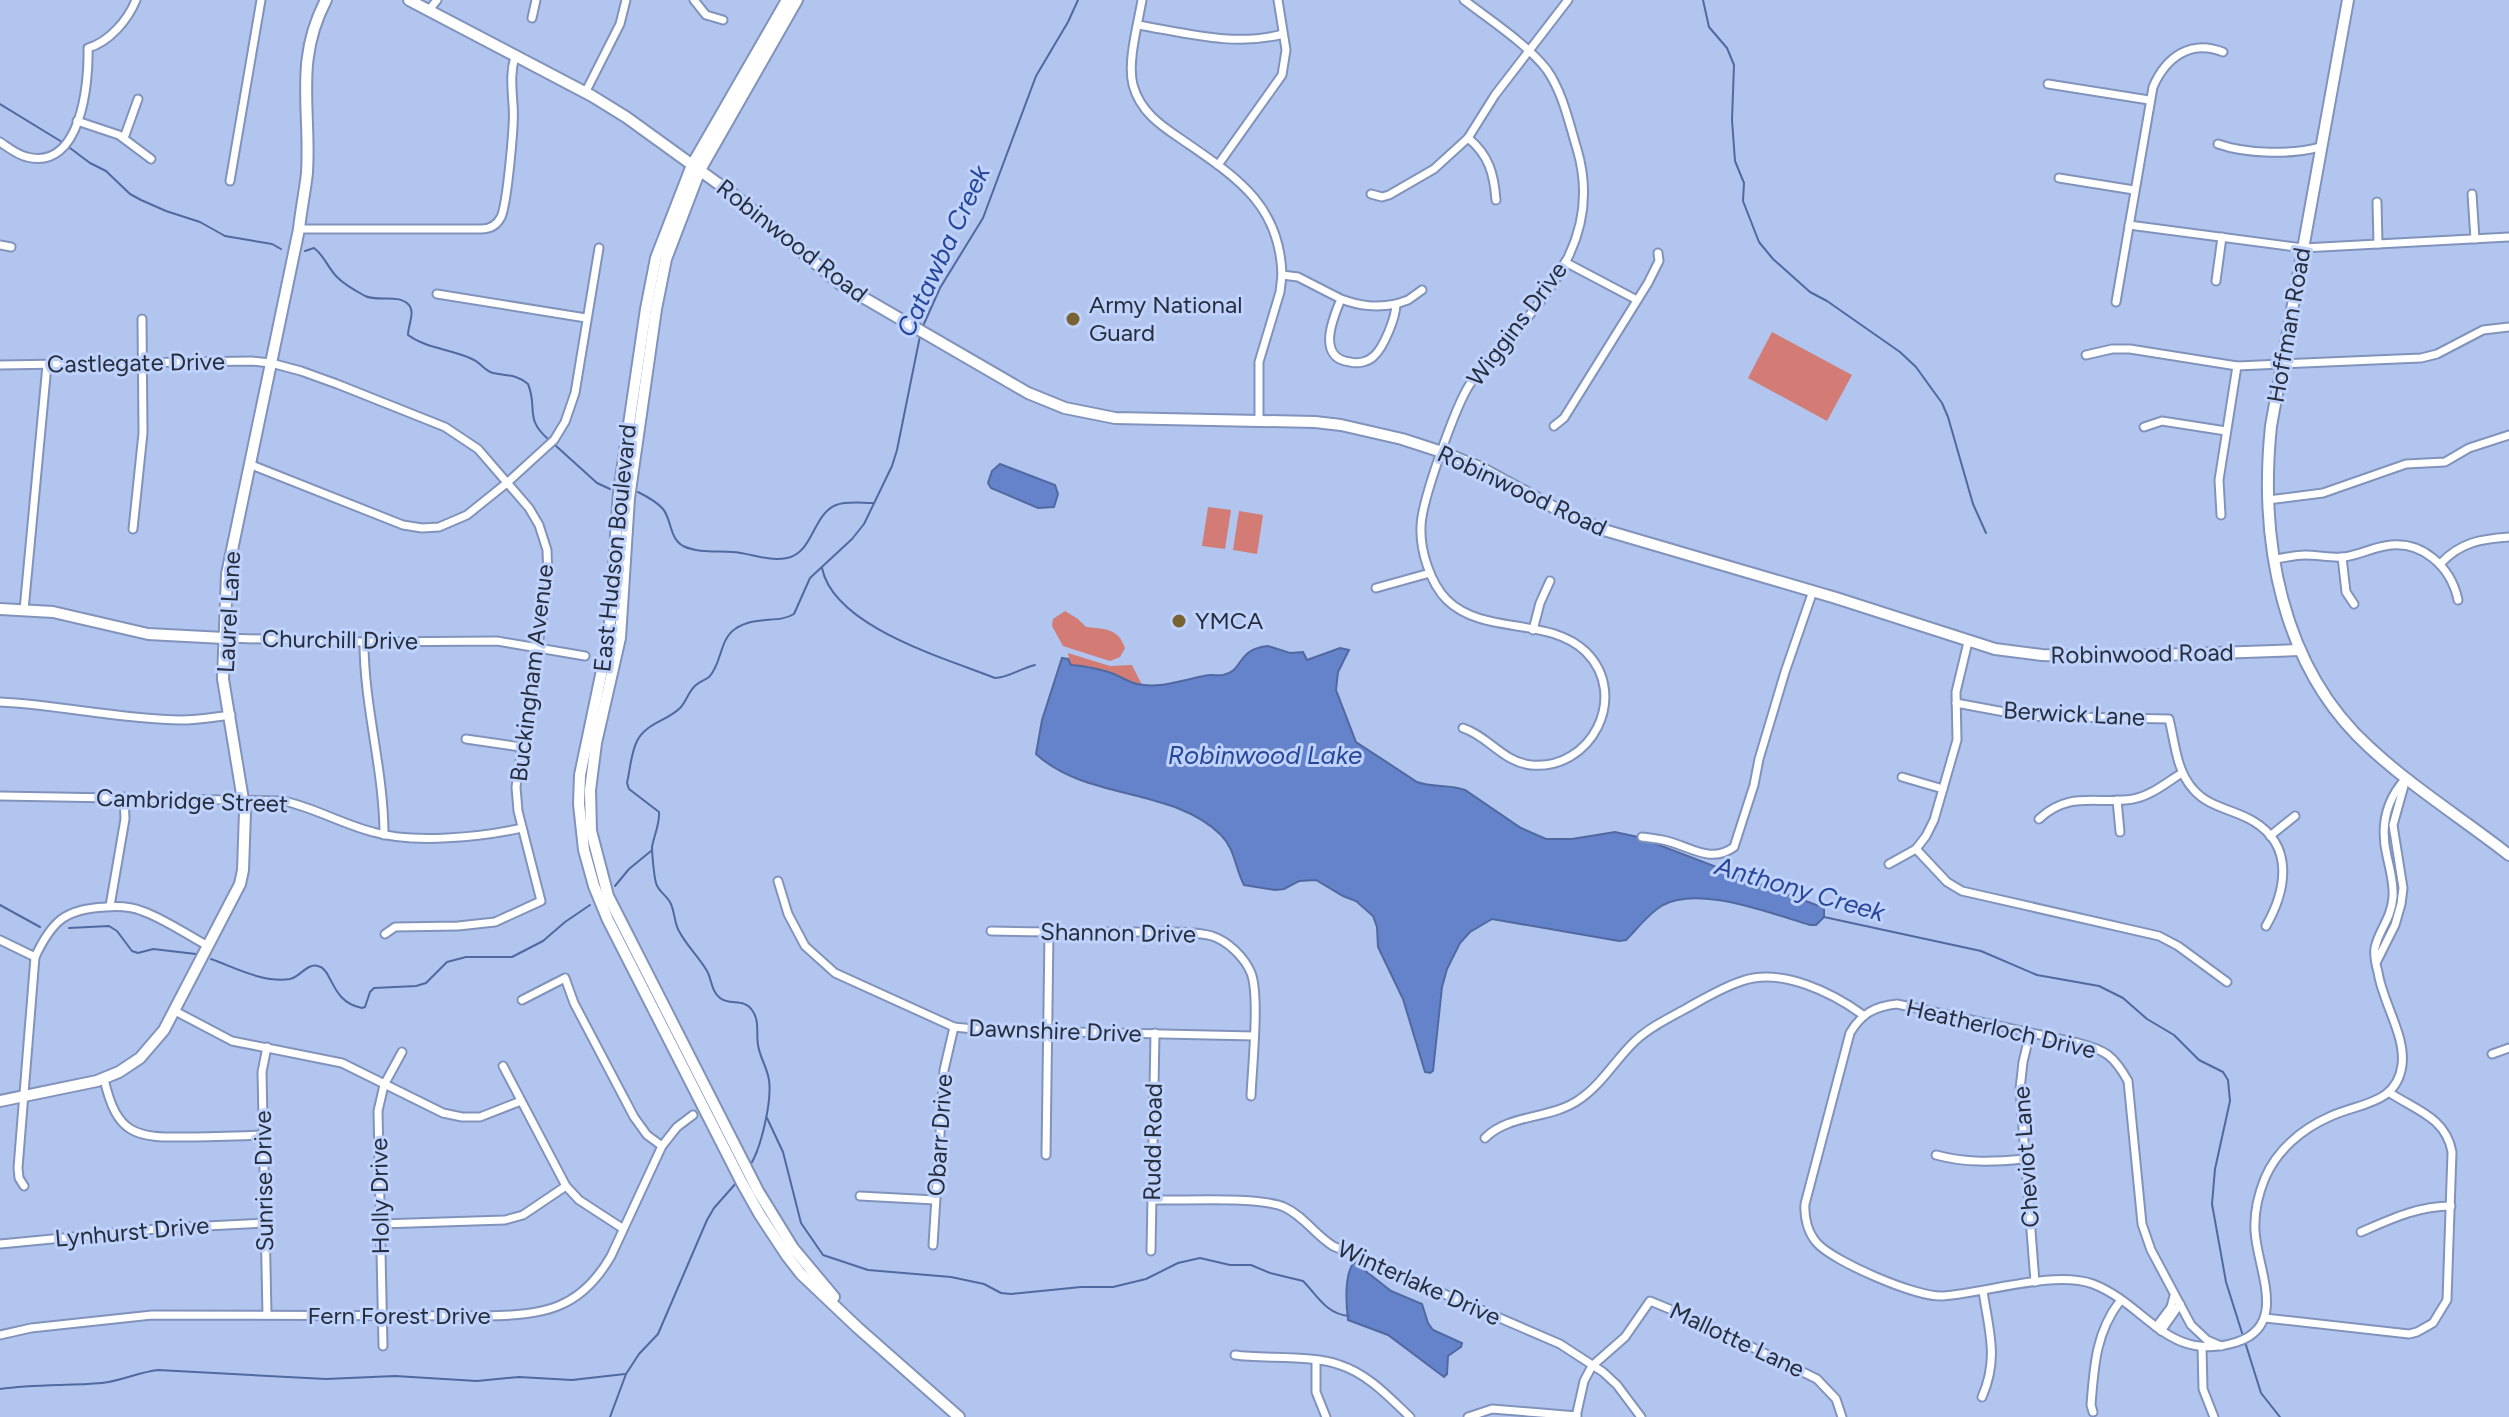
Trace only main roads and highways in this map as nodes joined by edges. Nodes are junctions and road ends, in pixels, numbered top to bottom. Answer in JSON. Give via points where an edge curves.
{"nodes":[{"id":1,"x":326,"y":0,"type":"edge"},
{"id":2,"x":409,"y":0,"type":"edge"},
{"id":3,"x":787,"y":0,"type":"edge"},
{"id":4,"x":797,"y":0,"type":"edge"},
{"id":5,"x":2348,"y":0,"type":"edge"},
{"id":6,"x":696,"y":168,"type":"junction"},
{"id":7,"x":0,"y":609,"type":"edge"},
{"id":8,"x":224,"y":638,"type":"junction"},
{"id":9,"x":2300,"y":650,"type":"junction"},
{"id":10,"x":2509,"y":855,"type":"edge"},
{"id":11,"x":0,"y":1101,"type":"edge"},
{"id":12,"x":866,"y":1331,"type":"junction"},
{"id":13,"x":959,"y":1417,"type":"edge"},
{"id":14,"x":969,"y":1417,"type":"edge"}],
"edges":[{"from":1,"to":8,"type":"main road","name":"Laurel Lane","via":[[309,46],[304,87],[307,171],[299,229],[228,561]]},
{"from":2,"to":6,"type":"main road","name":"Robinwood Road","via":[[585,93]]},
{"from":3,"to":6,"type":"main road","name":"East Hudson Boulevard"},
{"from":4,"to":6,"type":"main road","name":"East Hudson Boulevard"},
{"from":5,"to":9,"type":"main road","name":"Hoffman Road","via":[[2269,444],[2274,559]]},
{"from":6,"to":9,"type":"main road","name":"Robinwood Road","via":[[829,276],[1028,393],[1065,408],[1140,419],[1341,425],[1402,439],[1481,468],[1596,528],[2010,651],[2083,657]]},
{"from":6,"to":12,"type":"main road","name":"East Hudson Boulevard","via":[[656,258],[646,309],[619,492],[609,637],[583,756],[579,804],[584,850],[624,953],[772,1235],[801,1274]]},
{"from":7,"to":8,"type":"main road","name":"Churchill Drive","via":[[53,612],[148,634]]},
{"from":8,"to":11,"type":"main road","name":"Laurel Lane","via":[[223,679],[244,800],[240,884],[175,1011],[149,1050],[104,1079]]},
{"from":9,"to":10,"type":"main road","via":[[2319,688],[2368,747]]},
{"from":12,"to":13,"type":"main road","name":"East Hudson Boulevard"},
{"from":12,"to":14,"type":"main road","name":"East Hudson Boulevard"}]}
